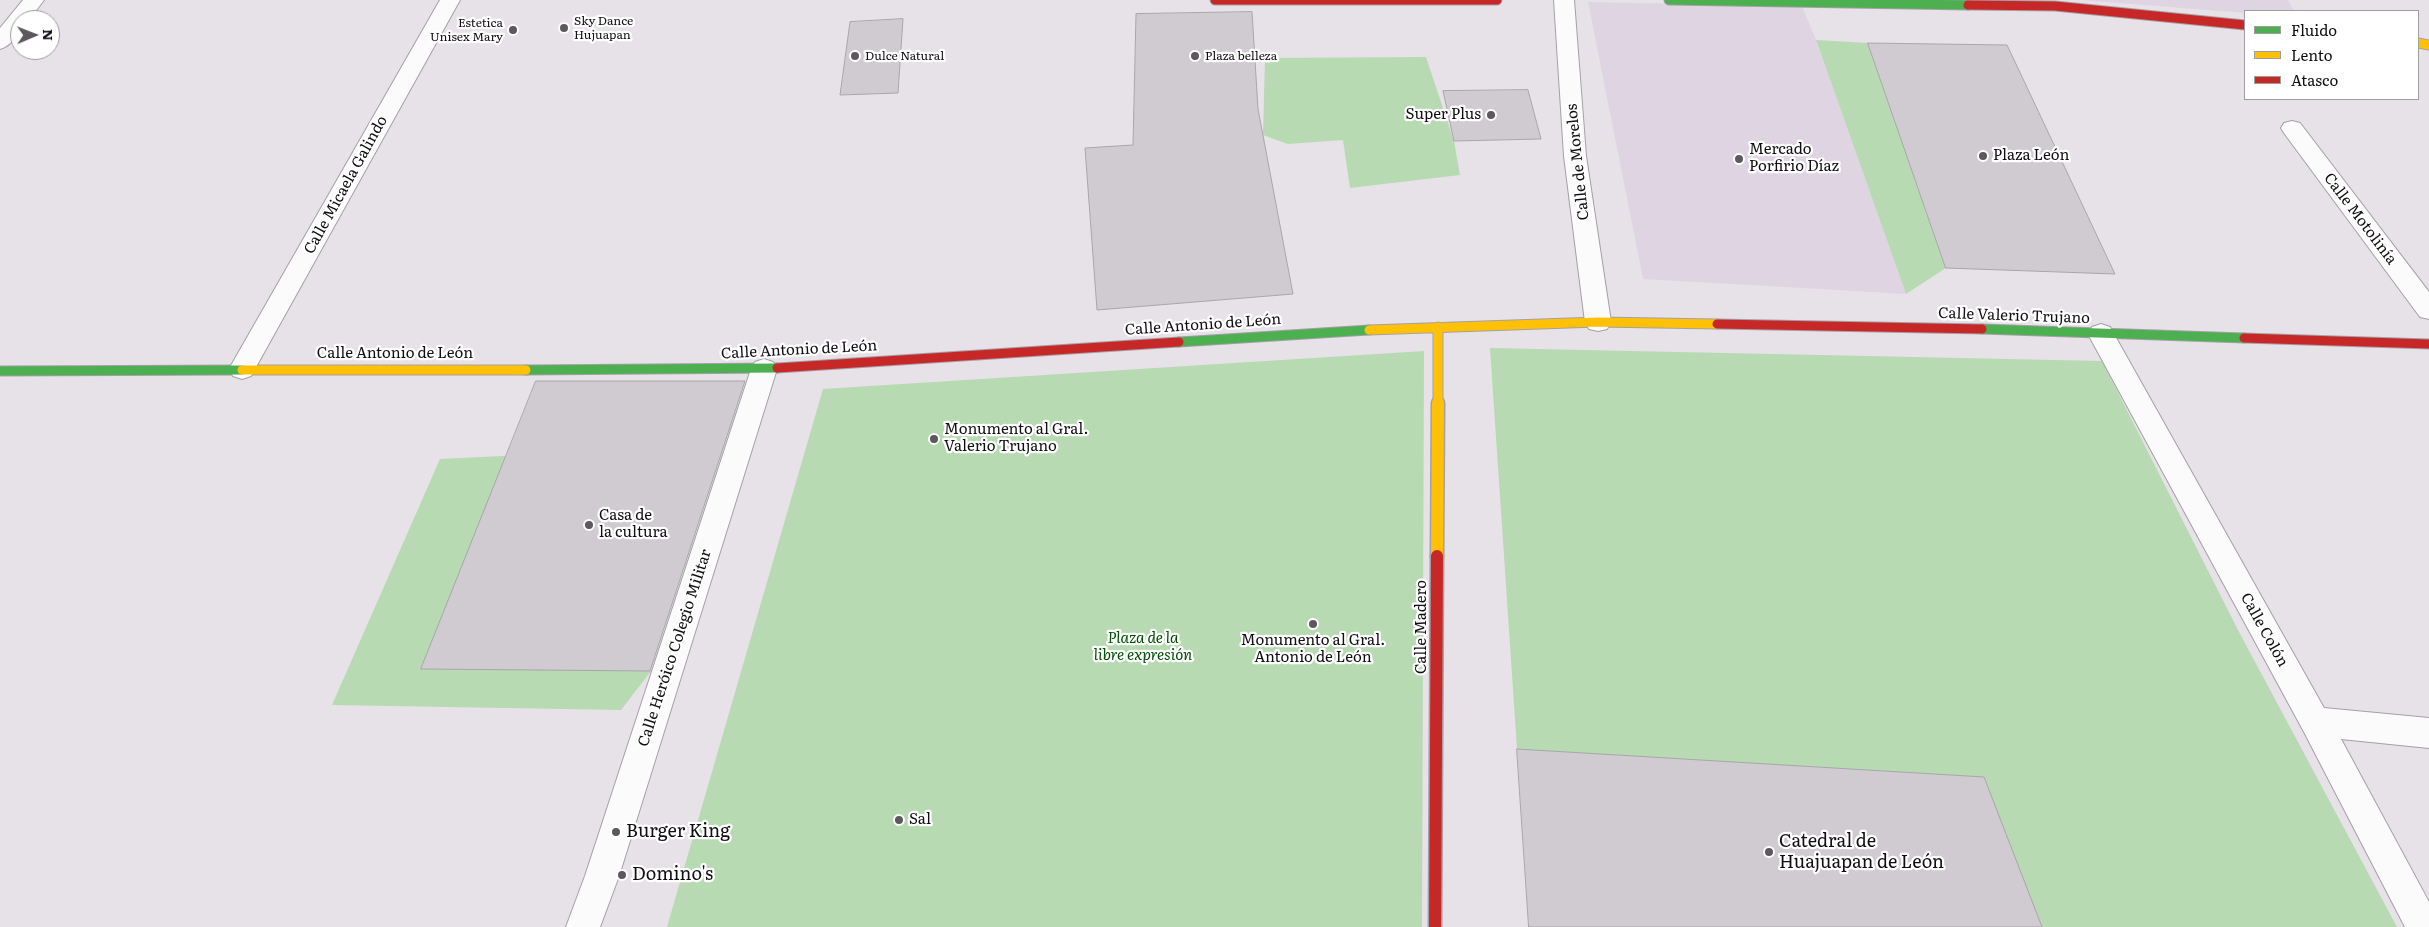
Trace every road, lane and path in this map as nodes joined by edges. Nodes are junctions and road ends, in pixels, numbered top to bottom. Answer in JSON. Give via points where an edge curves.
{"nodes":[{"id":1,"x":34,"y":0,"type":"edge"},
{"id":2,"x":450,"y":0,"type":"edge"},
{"id":3,"x":1215,"y":0,"type":"edge"},
{"id":4,"x":1497,"y":0,"type":"edge"},
{"id":5,"x":1564,"y":0,"type":"edge"},
{"id":6,"x":1669,"y":0,"type":"edge"},
{"id":7,"x":1381,"y":1,"type":"edge"},
{"id":8,"x":1804,"y":1,"type":"edge"},
{"id":9,"x":2053,"y":3,"type":"edge"},
{"id":10,"x":2244,"y":25,"type":"edge"},
{"id":11,"x":0,"y":42,"type":"edge"},
{"id":12,"x":2292,"y":128,"type":"dead end"},
{"id":13,"x":2429,"y":310,"type":"edge"},
{"id":14,"x":1598,"y":322,"type":"junction"},
{"id":15,"x":1438,"y":327,"type":"junction"},
{"id":16,"x":2101,"y":334,"type":"junction"},
{"id":17,"x":2429,"y":344,"type":"edge"},
{"id":18,"x":764,"y":368,"type":"junction"},
{"id":19,"x":242,"y":370,"type":"junction"},
{"id":20,"x":0,"y":371,"type":"edge"},
{"id":21,"x":2315,"y":722,"type":"junction"},
{"id":22,"x":2429,"y":733,"type":"edge"},
{"id":23,"x":583,"y":927,"type":"edge"},
{"id":24,"x":1436,"y":927,"type":"edge"},
{"id":25,"x":2424,"y":927,"type":"edge"}],
"edges":[{"from":1,"to":11,"type":"street"},
{"from":2,"to":19,"type":"street","name":"Calle Micaela Galindo"},
{"from":3,"to":7,"type":"main road"},
{"from":4,"to":7,"type":"main road"},
{"from":5,"to":14,"type":"street","name":"Calle de Morelos","via":[[1575,156]]},
{"from":6,"to":8,"type":"main road"},
{"from":8,"to":9,"type":"main road"},
{"from":9,"to":10,"type":"main road"},
{"from":12,"to":13,"type":"street","name":"Calle Motolinía"},
{"from":14,"to":15,"type":"main road","name":"Calle Antonio de León"},
{"from":14,"to":16,"type":"main road","name":"Calle Valerio Trujano"},
{"from":15,"to":18,"type":"main road","name":"Calle Antonio de León"},
{"from":15,"to":24,"type":"main road","name":"Calle Madero"},
{"from":16,"to":17,"type":"main road","name":"Calle Valerio Trujano"},
{"from":16,"to":21,"type":"street","name":"Calle Colón"},
{"from":18,"to":19,"type":"main road","name":"Calle Antonio de León"},
{"from":18,"to":23,"type":"street","name":"Calle Heróico Colegio Militar"},
{"from":19,"to":20,"type":"main road","name":"Calle Antonio de León"},
{"from":21,"to":22,"type":"street"},
{"from":21,"to":25,"type":"street","name":"Calle Colón"}]}
